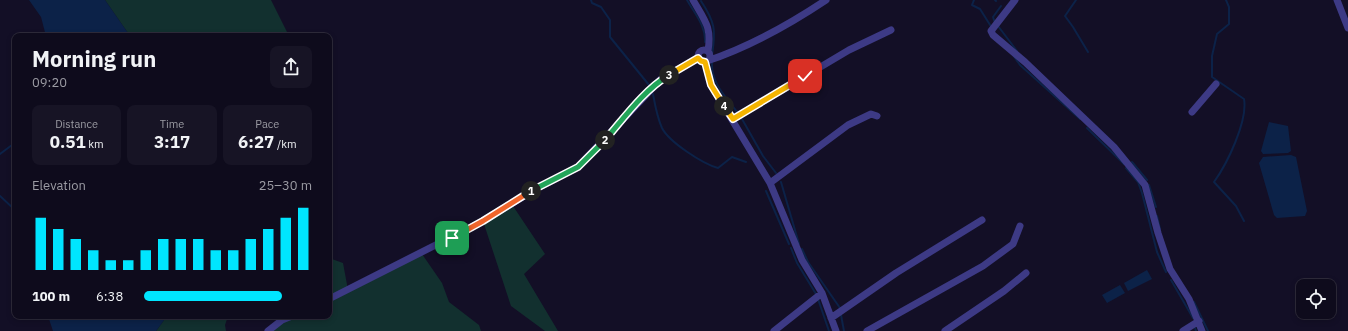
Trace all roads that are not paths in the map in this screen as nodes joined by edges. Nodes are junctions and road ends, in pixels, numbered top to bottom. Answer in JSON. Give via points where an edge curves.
{"nodes":[{"id":1,"x":693,"y":0,"type":"edge"},
{"id":2,"x":826,"y":0,"type":"edge"},
{"id":3,"x":1015,"y":0,"type":"edge"},
{"id":4,"x":1337,"y":0,"type":"edge"},
{"id":5,"x":1348,"y":28,"type":"edge"},
{"id":6,"x":891,"y":30,"type":"dead end"},
{"id":7,"x":708,"y":51,"type":"junction"},
{"id":8,"x":698,"y":58,"type":"junction"},
{"id":9,"x":706,"y":61,"type":"junction"},
{"id":10,"x":1216,"y":84,"type":"dead end"},
{"id":11,"x":1192,"y":112,"type":"dead end"},
{"id":12,"x":877,"y":116,"type":"dead end"},
{"id":13,"x":733,"y":119,"type":"junction"},
{"id":14,"x":770,"y":183,"type":"junction"},
{"id":15,"x":982,"y":220,"type":"dead end"},
{"id":16,"x":1020,"y":226,"type":"dead end"},
{"id":17,"x":1026,"y":273,"type":"dead end"},
{"id":18,"x":822,"y":293,"type":"junction"},
{"id":19,"x":332,"y":297,"type":"edge"},
{"id":20,"x":831,"y":318,"type":"junction"},
{"id":21,"x":284,"y":319,"type":"edge"},
{"id":22,"x":1199,"y":321,"type":"junction"},
{"id":23,"x":268,"y":331,"type":"edge"},
{"id":24,"x":774,"y":331,"type":"edge"},
{"id":25,"x":836,"y":331,"type":"edge"},
{"id":26,"x":867,"y":331,"type":"edge"},
{"id":27,"x":945,"y":331,"type":"edge"},
{"id":28,"x":1183,"y":331,"type":"edge"},
{"id":29,"x":1202,"y":331,"type":"edge"}],
"edges":[{"from":1,"to":7,"type":"street","via":[[709,29]]},
{"from":2,"to":9,"type":"street","via":[[782,27]]},
{"from":3,"to":22,"type":"street","via":[[995,24],[991,31],[993,35],[1114,147],[1141,179],[1149,194],[1170,269],[1190,299]]},
{"from":4,"to":5,"type":"street"},
{"from":6,"to":13,"type":"street","via":[[849,50]]},
{"from":7,"to":8,"type":"street","via":[[701,50]]},
{"from":7,"to":9,"type":"street","via":[[710,57]]},
{"from":8,"to":9,"type":"street"},
{"from":8,"to":19,"type":"street","via":[[662,79],[578,167],[476,225]]},
{"from":9,"to":13,"type":"street","via":[[711,85]]},
{"from":10,"to":11,"type":"street"},
{"from":12,"to":14,"type":"street","via":[[871,114],[848,124]]},
{"from":13,"to":14,"type":"street"},
{"from":14,"to":18,"type":"street","via":[[802,260]]},
{"from":15,"to":20,"type":"street","via":[[896,273]]},
{"from":16,"to":26,"type":"street","via":[[1013,244],[983,266]]},
{"from":17,"to":27,"type":"street","via":[[992,300]]},
{"from":18,"to":20,"type":"street"},
{"from":18,"to":24,"type":"street"},
{"from":20,"to":25,"type":"street"},
{"from":21,"to":23,"type":"street"},
{"from":22,"to":28,"type":"street"},
{"from":22,"to":29,"type":"street"}]}
